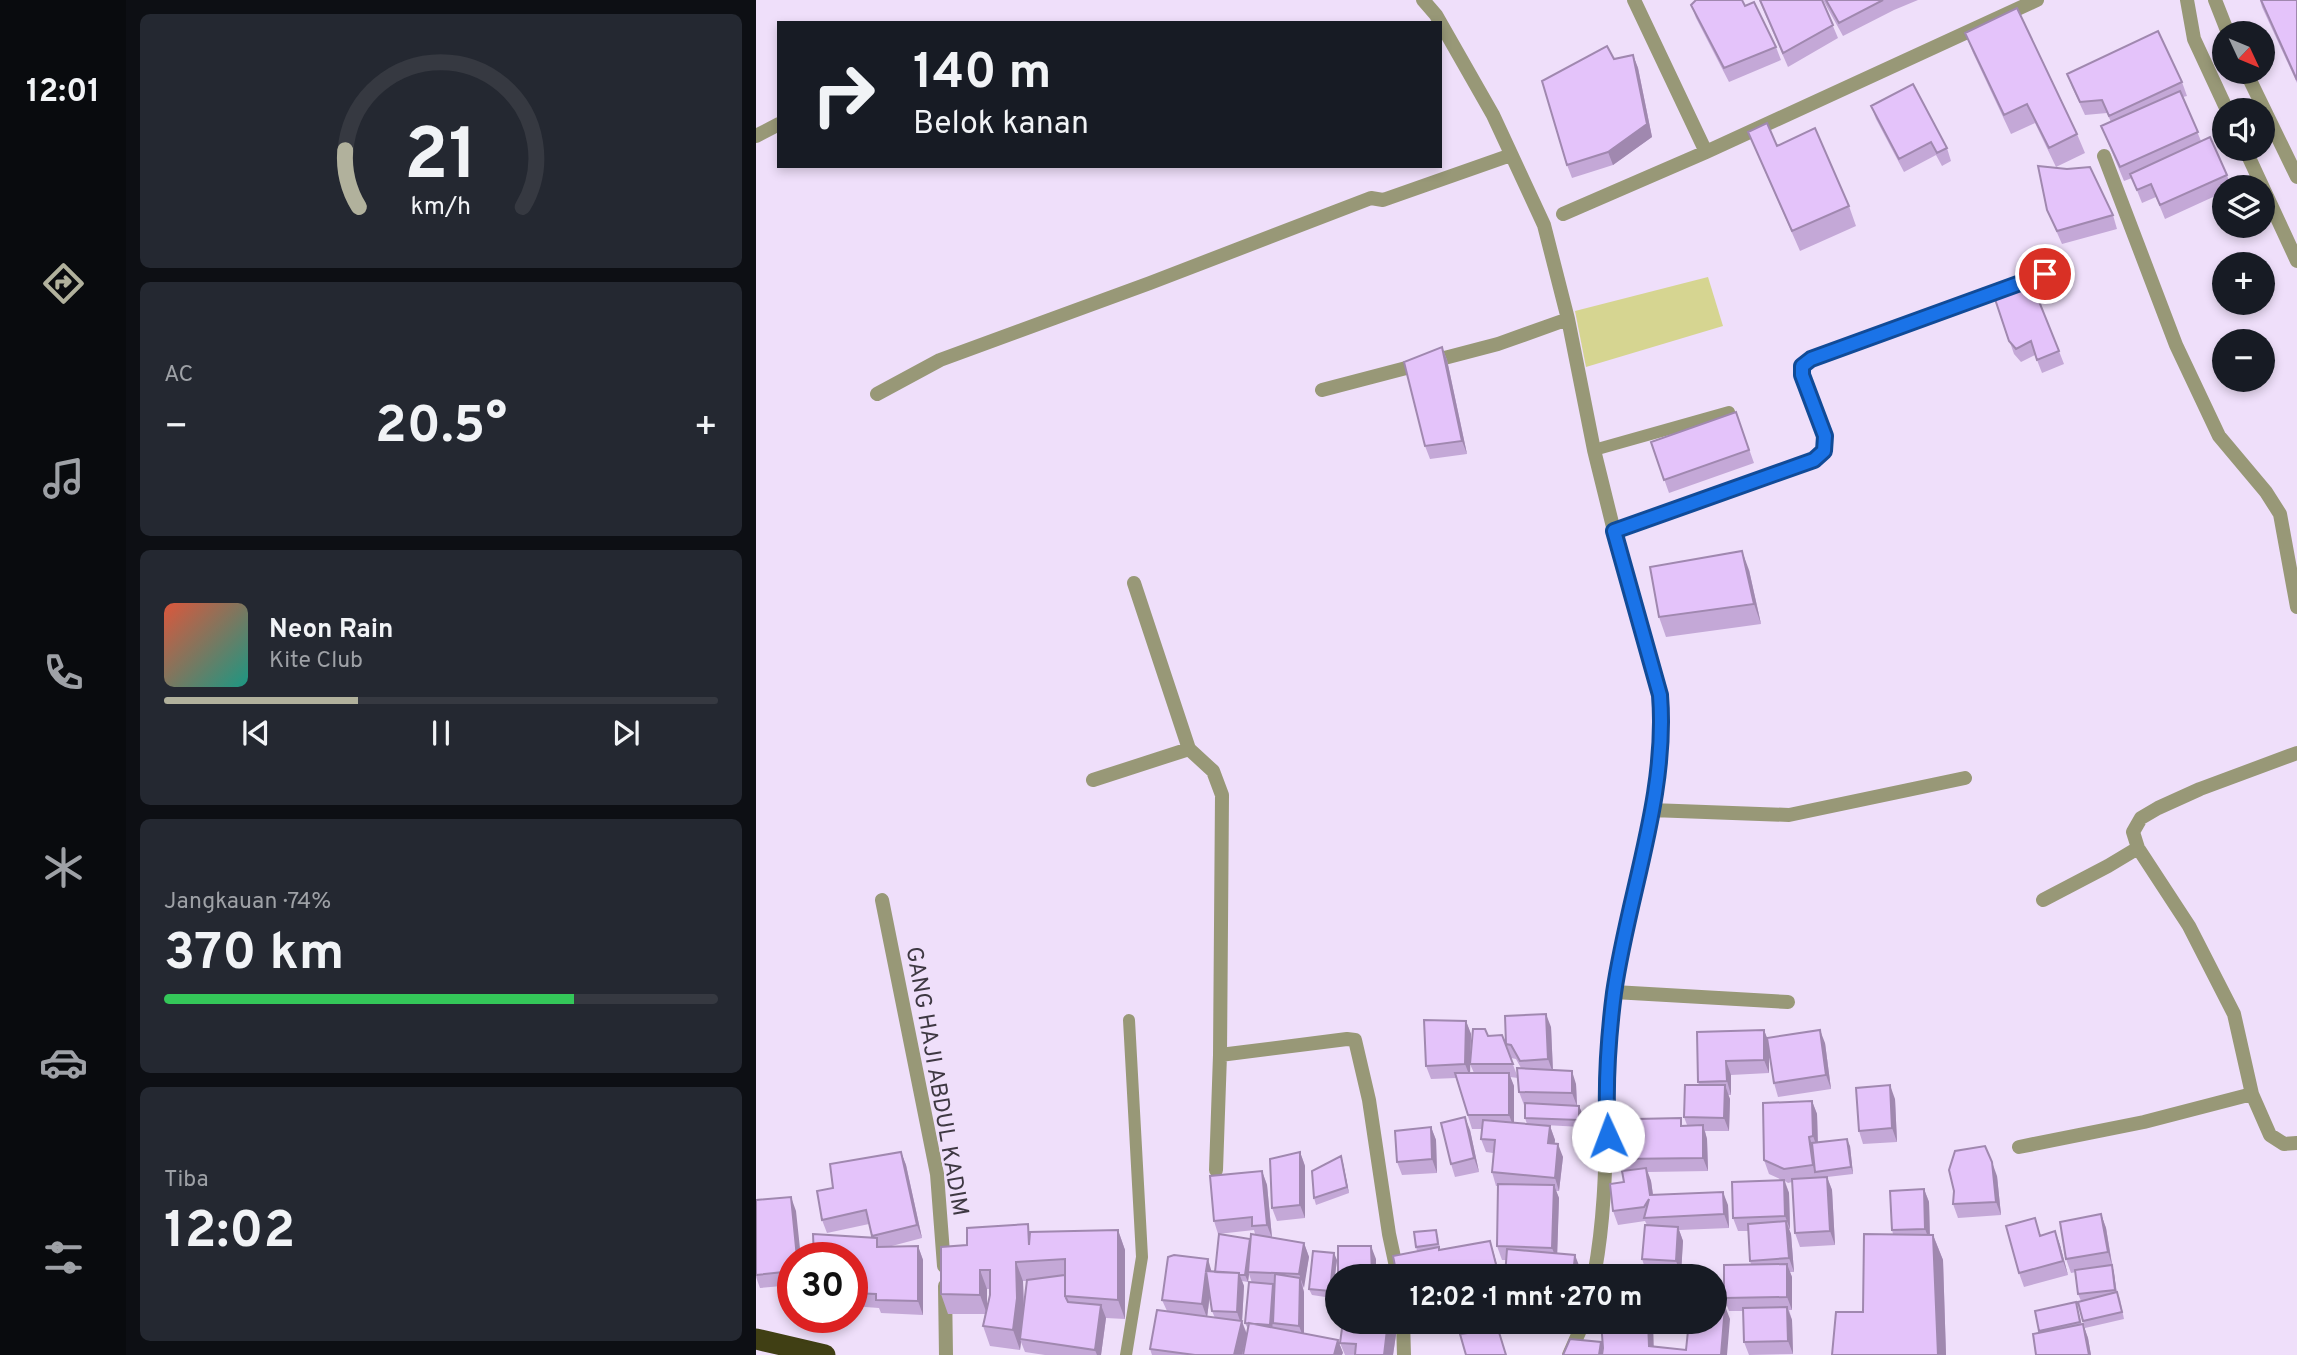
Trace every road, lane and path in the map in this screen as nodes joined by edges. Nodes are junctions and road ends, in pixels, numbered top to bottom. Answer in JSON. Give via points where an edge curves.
{"nodes":[{"id":1,"x":1423,"y":0,"type":"edge"},
{"id":2,"x":1634,"y":0,"type":"edge"},
{"id":3,"x":2037,"y":0,"type":"edge"},
{"id":4,"x":2187,"y":0,"type":"edge"},
{"id":5,"x":2216,"y":0,"type":"edge"},
{"id":6,"x":1438,"y":21,"type":"edge"},
{"id":7,"x":2224,"y":21,"type":"edge"},
{"id":8,"x":1442,"y":26,"type":"edge"},
{"id":9,"x":2252,"y":84,"type":"edge"},
{"id":10,"x":2221,"y":98,"type":"edge"},
{"id":11,"x":777,"y":125,"type":"edge"},
{"id":12,"x":756,"y":136,"type":"edge"},
{"id":13,"x":1706,"y":152,"type":"junction"},
{"id":14,"x":1511,"y":155,"type":"junction"},
{"id":15,"x":2104,"y":156,"type":"dead end"},
{"id":16,"x":2251,"y":161,"type":"edge"},
{"id":17,"x":2297,"y":177,"type":"edge"},
{"id":18,"x":1563,"y":214,"type":"dead end"},
{"id":19,"x":2297,"y":261,"type":"edge"},
{"id":20,"x":2045,"y":274,"type":"dead end"},
{"id":21,"x":1568,"y":319,"type":"junction"},
{"id":22,"x":1322,"y":390,"type":"dead end"},
{"id":23,"x":877,"y":394,"type":"dead end"},
{"id":24,"x":1729,"y":412,"type":"edge"},
{"id":25,"x":1594,"y":450,"type":"junction"},
{"id":26,"x":1614,"y":531,"type":"junction"},
{"id":27,"x":1134,"y":583,"type":"dead end"},
{"id":28,"x":2297,"y":607,"type":"edge"},
{"id":29,"x":1189,"y":749,"type":"junction"},
{"id":30,"x":2297,"y":753,"type":"edge"},
{"id":31,"x":1965,"y":778,"type":"dead end"},
{"id":32,"x":1093,"y":780,"type":"dead end"},
{"id":33,"x":1651,"y":810,"type":"junction"},
{"id":34,"x":2138,"y":848,"type":"junction"},
{"id":35,"x":882,"y":900,"type":"dead end"},
{"id":36,"x":2043,"y":900,"type":"dead end"},
{"id":37,"x":1614,"y":992,"type":"junction"},
{"id":38,"x":1788,"y":1002,"type":"dead end"},
{"id":39,"x":1129,"y":1020,"type":"dead end"},
{"id":40,"x":1220,"y":1055,"type":"junction"},
{"id":41,"x":2252,"y":1094,"type":"junction"},
{"id":42,"x":2297,"y":1143,"type":"edge"},
{"id":43,"x":2020,"y":1147,"type":"dead end"},
{"id":44,"x":1216,"y":1170,"type":"dead end"},
{"id":45,"x":1395,"y":1264,"type":"edge"},
{"id":46,"x":1596,"y":1264,"type":"edge"},
{"id":47,"x":1404,"y":1334,"type":"edge"},
{"id":48,"x":1578,"y":1334,"type":"edge"},
{"id":49,"x":756,"y":1339,"type":"edge"},
{"id":50,"x":778,"y":1350,"type":"edge"},
{"id":51,"x":825,"y":1355,"type":"edge"},
{"id":52,"x":946,"y":1355,"type":"edge"},
{"id":53,"x":1126,"y":1355,"type":"edge"},
{"id":54,"x":1404,"y":1355,"type":"edge"},
{"id":55,"x":1569,"y":1355,"type":"edge"}],
"edges":[{"from":1,"to":6,"type":"street"},
{"from":2,"to":13,"type":"street"},
{"from":3,"to":13,"type":"street"},
{"from":4,"to":10,"type":"street","via":[[2194,39]]},
{"from":5,"to":7,"type":"street"},
{"from":8,"to":14,"type":"street"},
{"from":9,"to":17,"type":"street"},
{"from":11,"to":12,"type":"street"},
{"from":13,"to":18,"type":"street"},
{"from":14,"to":21,"type":"street","via":[[1544,225]]},
{"from":14,"to":23,"type":"street","via":[[1383,200],[1371,198],[940,360]]},
{"from":15,"to":28,"type":"street","via":[[2176,345],[2214,426],[2280,514]]},
{"from":16,"to":19,"type":"street"},
{"from":20,"to":26,"type":"street","via":[[1811,359],[1802,366],[1802,375],[1825,436],[1824,451],[1814,460]]},
{"from":21,"to":22,"type":"street","via":[[1498,344]]},
{"from":21,"to":25,"type":"street"},
{"from":24,"to":25,"type":"lane"},
{"from":25,"to":26,"type":"street"},
{"from":26,"to":33,"type":"street","via":[[1660,695],[1662,722]]},
{"from":27,"to":29,"type":"street"},
{"from":29,"to":32,"type":"street"},
{"from":29,"to":40,"type":"street","via":[[1213,771],[1222,795]]},
{"from":30,"to":34,"type":"street","via":[[2200,789],[2141,818],[2133,832]]},
{"from":31,"to":33,"type":"street","via":[[1789,815]]},
{"from":33,"to":37,"type":"street"},
{"from":34,"to":36,"type":"street"},
{"from":34,"to":41,"type":"street","via":[[2189,926],[2234,1014]]},
{"from":35,"to":52,"type":"street","name":"GANG HAJI ABDUL KADIM","via":[[937,1174]]},
{"from":37,"to":38,"type":"street"},
{"from":37,"to":46,"type":"street","via":[[1606,1185]]},
{"from":39,"to":53,"type":"lane","via":[[1142,1257]]},
{"from":40,"to":44,"type":"street"},
{"from":40,"to":45,"type":"street","via":[[1355,1040]]},
{"from":41,"to":42,"type":"street","via":[[2270,1135],[2284,1144]]},
{"from":41,"to":43,"type":"street"},
{"from":47,"to":54,"type":"street"},
{"from":48,"to":55,"type":"street"},
{"from":49,"to":50,"type":"highway"},
{"from":50,"to":51,"type":"highway"}]}
